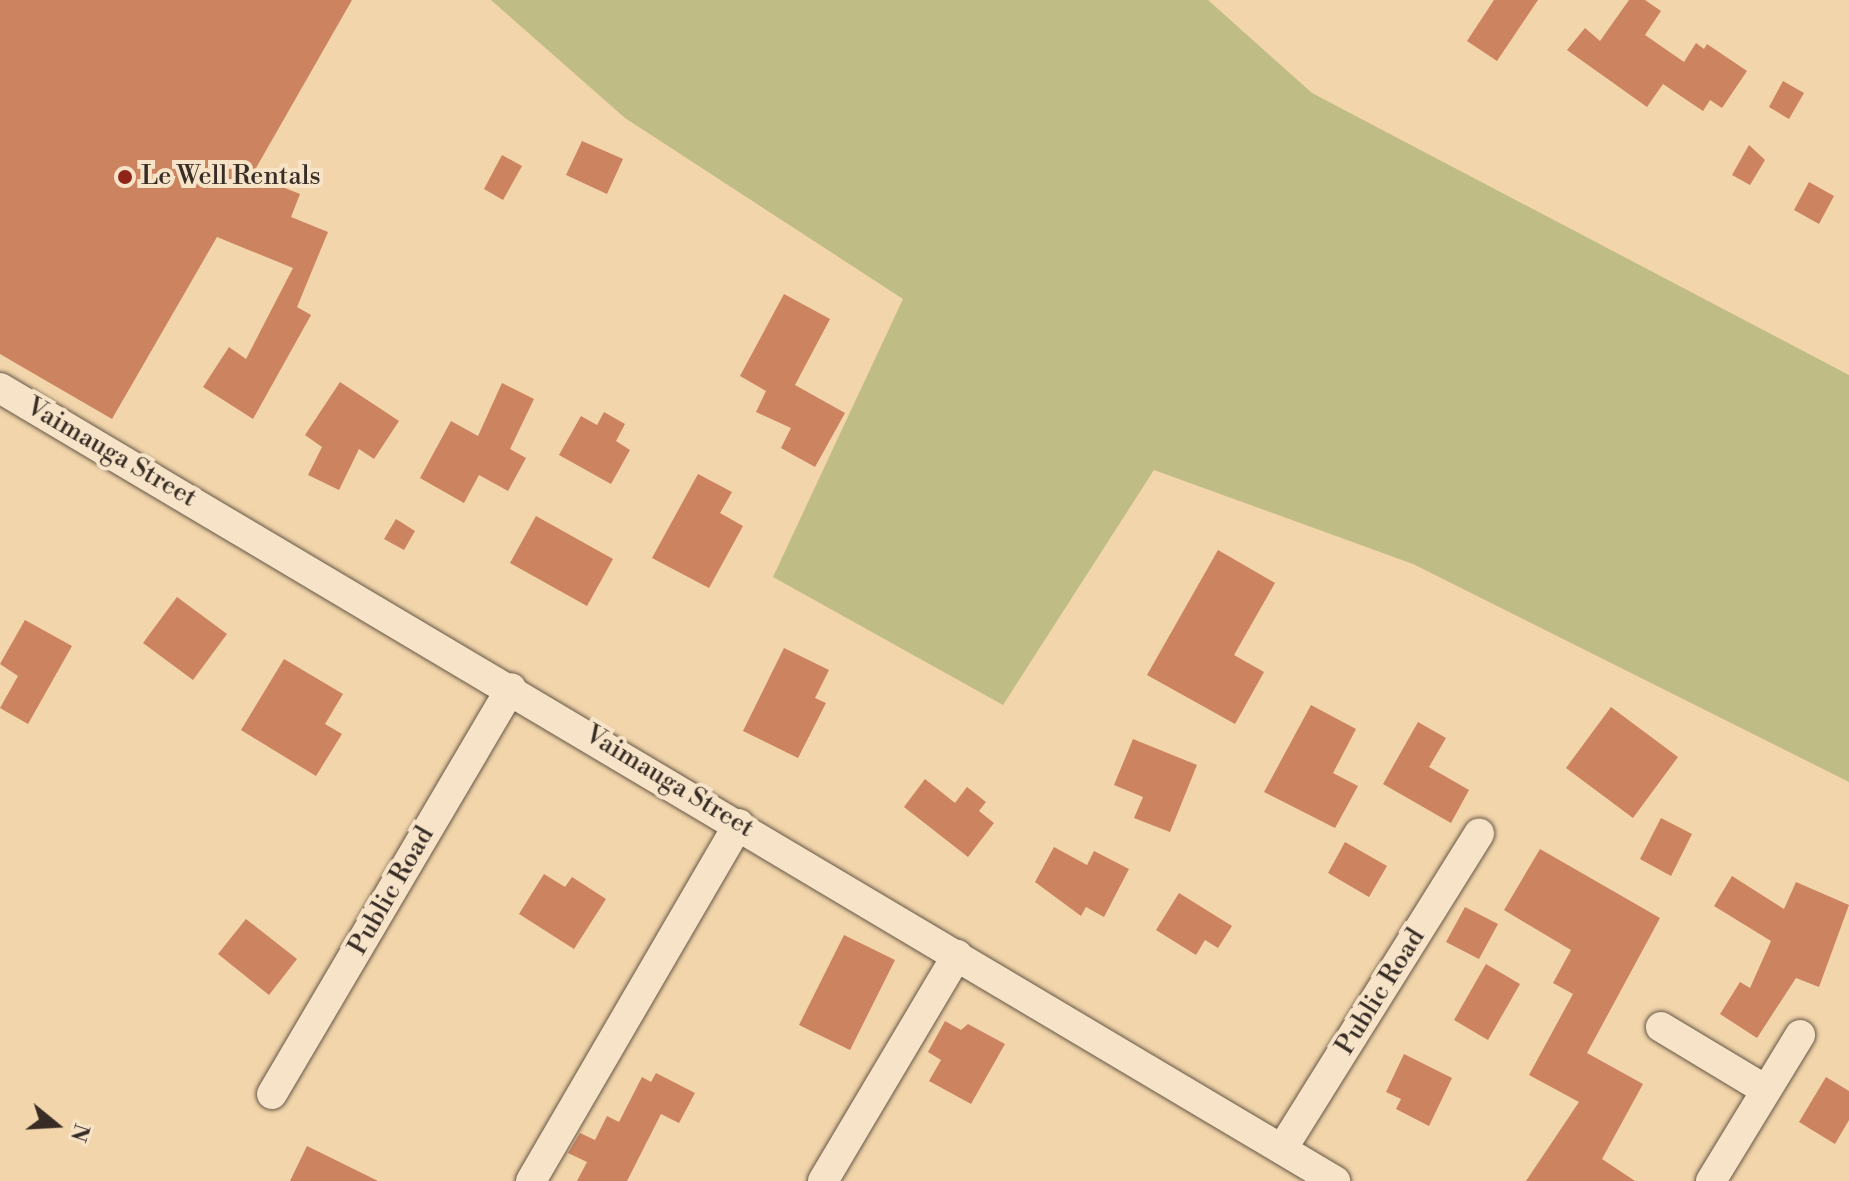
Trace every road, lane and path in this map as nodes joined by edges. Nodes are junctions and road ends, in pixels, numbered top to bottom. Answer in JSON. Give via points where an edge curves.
{"nodes":[{"id":1,"x":0,"y":388,"type":"edge"},
{"id":2,"x":511,"y":688,"type":"junction"},
{"id":3,"x":739,"y":824,"type":"junction"},
{"id":4,"x":1479,"y":834,"type":"dead end"},
{"id":5,"x":957,"y":955,"type":"junction"},
{"id":6,"x":1661,"y":1027,"type":"dead end"},
{"id":7,"x":1800,"y":1035,"type":"dead end"},
{"id":8,"x":1766,"y":1090,"type":"junction"},
{"id":9,"x":272,"y":1094,"type":"dead end"},
{"id":10,"x":1282,"y":1149,"type":"junction"},
{"id":11,"x":531,"y":1181,"type":"edge"},
{"id":12,"x":823,"y":1181,"type":"edge"},
{"id":13,"x":1335,"y":1181,"type":"edge"},
{"id":14,"x":1711,"y":1181,"type":"edge"}],
"edges":[{"from":1,"to":2,"type":"street","name":"Vaimauga Street"},
{"from":2,"to":3,"type":"street","name":"Vaimauga Street"},
{"from":2,"to":9,"type":"street","name":"Public Road"},
{"from":3,"to":5,"type":"street","name":"Vaimauga Street"},
{"from":3,"to":11,"type":"street"},
{"from":4,"to":10,"type":"street","name":"Public Road"},
{"from":5,"to":10,"type":"street","name":"Vaimauga Street"},
{"from":5,"to":12,"type":"street"},
{"from":6,"to":8,"type":"street"},
{"from":7,"to":8,"type":"street"},
{"from":8,"to":14,"type":"street"},
{"from":10,"to":13,"type":"street","name":"Vaimauga Street"}]}
